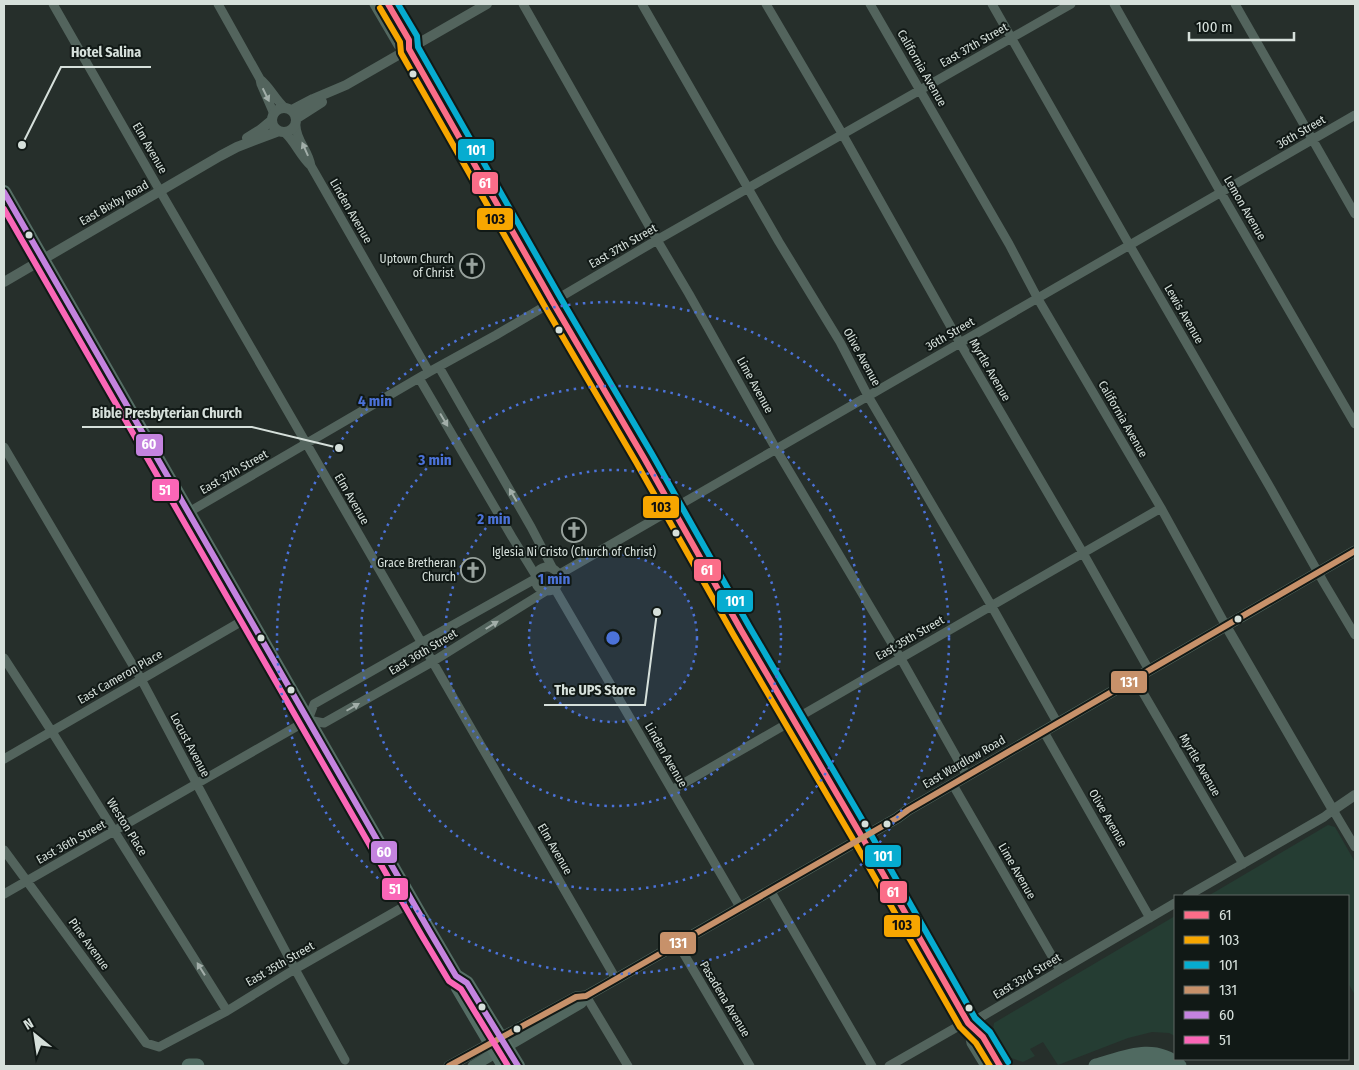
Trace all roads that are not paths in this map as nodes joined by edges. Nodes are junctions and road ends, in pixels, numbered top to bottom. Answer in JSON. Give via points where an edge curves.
{"nodes":[{"id":1,"x":53,"y":4,"type":"edge"},
{"id":2,"x":218,"y":4,"type":"edge"},
{"id":3,"x":375,"y":4,"type":"edge"},
{"id":4,"x":388,"y":4,"type":"edge"},
{"id":5,"x":487,"y":4,"type":"edge"},
{"id":6,"x":523,"y":4,"type":"edge"},
{"id":7,"x":642,"y":4,"type":"edge"},
{"id":8,"x":766,"y":4,"type":"edge"},
{"id":9,"x":870,"y":4,"type":"edge"},
{"id":10,"x":992,"y":4,"type":"edge"},
{"id":11,"x":1071,"y":4,"type":"edge"},
{"id":12,"x":1114,"y":4,"type":"edge"},
{"id":13,"x":1235,"y":4,"type":"edge"},
{"id":14,"x":1012,"y":37,"type":"junction"},
{"id":15,"x":409,"y":49,"type":"junction"},
{"id":16,"x":260,"y":78,"type":"junction"},
{"id":17,"x":920,"y":91,"type":"junction"},
{"id":18,"x":1355,"y":115,"type":"edge"},
{"id":19,"x":292,"y":116,"type":"junction"},
{"id":20,"x":273,"y":117,"type":"junction"},
{"id":21,"x":282,"y":132,"type":"junction"},
{"id":22,"x":843,"y":135,"type":"junction"},
{"id":23,"x":1312,"y":140,"type":"junction"},
{"id":24,"x":237,"y":147,"type":"junction"},
{"id":25,"x":310,"y":166,"type":"junction"},
{"id":26,"x":749,"y":188,"type":"junction"},
{"id":27,"x":160,"y":191,"type":"junction"},
{"id":28,"x":4,"y":192,"type":"edge"},
{"id":29,"x":1221,"y":193,"type":"junction"},
{"id":30,"x":1355,"y":214,"type":"edge"},
{"id":31,"x":657,"y":240,"type":"junction"},
{"id":32,"x":1130,"y":246,"type":"junction"},
{"id":33,"x":42,"y":260,"type":"junction"},
{"id":34,"x":4,"y":282,"type":"edge"},
{"id":35,"x":1038,"y":298,"type":"junction"},
{"id":36,"x":552,"y":301,"type":"junction"},
{"id":37,"x":960,"y":343,"type":"junction"},
{"id":38,"x":439,"y":367,"type":"junction"},
{"id":39,"x":429,"y":372,"type":"junction"},
{"id":40,"x":419,"y":378,"type":"junction"},
{"id":41,"x":868,"y":396,"type":"junction"},
{"id":42,"x":1355,"y":424,"type":"edge"},
{"id":43,"x":307,"y":444,"type":"junction"},
{"id":44,"x":4,"y":448,"type":"edge"},
{"id":45,"x":776,"y":449,"type":"junction"},
{"id":46,"x":1160,"y":508,"type":"junction"},
{"id":47,"x":673,"y":509,"type":"junction"},
{"id":48,"x":189,"y":512,"type":"junction"},
{"id":49,"x":1355,"y":551,"type":"edge"},
{"id":50,"x":1082,"y":552,"type":"junction"},
{"id":51,"x":556,"y":572,"type":"junction"},
{"id":52,"x":1318,"y":572,"type":"junction"},
{"id":53,"x":536,"y":577,"type":"junction"},
{"id":54,"x":551,"y":590,"type":"junction"},
{"id":55,"x":991,"y":605,"type":"junction"},
{"id":56,"x":248,"y":617,"type":"junction"},
{"id":57,"x":1226,"y":626,"type":"junction"},
{"id":58,"x":1355,"y":635,"type":"edge"},
{"id":59,"x":421,"y":643,"type":"junction"},
{"id":60,"x":4,"y":658,"type":"edge"},
{"id":61,"x":900,"y":658,"type":"junction"},
{"id":62,"x":432,"y":662,"type":"junction"},
{"id":63,"x":1149,"y":670,"type":"junction"},
{"id":64,"x":140,"y":679,"type":"junction"},
{"id":65,"x":1135,"y":679,"type":"junction"},
{"id":66,"x":308,"y":720,"type":"junction"},
{"id":67,"x":793,"y":720,"type":"junction"},
{"id":68,"x":1058,"y":724,"type":"junction"},
{"id":69,"x":52,"y":731,"type":"junction"},
{"id":70,"x":1044,"y":732,"type":"junction"},
{"id":71,"x":4,"y":759,"type":"edge"},
{"id":72,"x":967,"y":776,"type":"junction"},
{"id":73,"x":197,"y":784,"type":"junction"},
{"id":74,"x":952,"y":785,"type":"junction"},
{"id":75,"x":672,"y":790,"type":"junction"},
{"id":76,"x":1355,"y":795,"type":"edge"},
{"id":77,"x":1334,"y":810,"type":"junction"},
{"id":78,"x":115,"y":832,"type":"junction"},
{"id":79,"x":862,"y":837,"type":"junction"},
{"id":80,"x":1355,"y":847,"type":"edge"},
{"id":81,"x":4,"y":850,"type":"edge"},
{"id":82,"x":1243,"y":864,"type":"junction"},
{"id":83,"x":27,"y":881,"type":"junction"},
{"id":84,"x":770,"y":890,"type":"junction"},
{"id":85,"x":4,"y":894,"type":"edge"},
{"id":86,"x":1189,"y":895,"type":"edge"},
{"id":87,"x":412,"y":902,"type":"junction"},
{"id":88,"x":1174,"y":904,"type":"edge"},
{"id":89,"x":740,"y":907,"type":"junction"},
{"id":90,"x":1150,"y":918,"type":"junction"},
{"id":91,"x":678,"y":944,"type":"junction"},
{"id":92,"x":295,"y":969,"type":"junction"},
{"id":93,"x":1060,"y":970,"type":"junction"},
{"id":94,"x":616,"y":980,"type":"junction"},
{"id":95,"x":586,"y":996,"type":"junction"},
{"id":96,"x":227,"y":1011,"type":"junction"},
{"id":97,"x":968,"y":1023,"type":"junction"},
{"id":98,"x":498,"y":1045,"type":"junction"},
{"id":99,"x":159,"y":1047,"type":"joint"},
{"id":100,"x":345,"y":1060,"type":"dead end"},
{"id":101,"x":189,"y":1066,"type":"edge"},
{"id":102,"x":197,"y":1066,"type":"edge"},
{"id":103,"x":449,"y":1066,"type":"edge"},
{"id":104,"x":473,"y":1066,"type":"edge"},
{"id":105,"x":504,"y":1066,"type":"edge"},
{"id":106,"x":518,"y":1066,"type":"edge"},
{"id":107,"x":628,"y":1066,"type":"edge"},
{"id":108,"x":750,"y":1066,"type":"edge"},
{"id":109,"x":872,"y":1066,"type":"edge"},
{"id":110,"x":889,"y":1066,"type":"edge"},
{"id":111,"x":986,"y":1066,"type":"edge"},
{"id":112,"x":1000,"y":1066,"type":"edge"},
{"id":113,"x":1096,"y":1066,"type":"edge"},
{"id":114,"x":1132,"y":1066,"type":"edge"},
{"id":115,"x":1158,"y":1066,"type":"edge"},
{"id":116,"x":1179,"y":1066,"type":"edge"}],
"edges":[{"from":1,"to":27,"type":"street","name":"Elm Avenue"},
{"from":2,"to":16,"type":"street"},
{"from":3,"to":15,"type":"main road","via":[[399,45]]},
{"from":4,"to":15,"type":"main road","via":[[409,40]]},
{"from":5,"to":15,"type":"street"},
{"from":6,"to":31,"type":"street","name":"Lime Avenue"},
{"from":7,"to":26,"type":"street","name":"Olive Avenue"},
{"from":8,"to":22,"type":"street","name":"Myrtle Avenue"},
{"from":9,"to":17,"type":"street","name":"California Avenue"},
{"from":10,"to":14,"type":"street","name":"Lewis Avenue"},
{"from":11,"to":14,"type":"street","name":"East 37th Street"},
{"from":12,"to":29,"type":"street","name":"Lemon Avenue"},
{"from":13,"to":23,"type":"street"},
{"from":14,"to":17,"type":"street","name":"East 37th Street"},
{"from":14,"to":32,"type":"street","name":"Lewis Avenue"},
{"from":15,"to":19,"type":"street"},
{"from":15,"to":36,"type":"main road"},
{"from":16,"to":19,"type":"street"},
{"from":16,"to":20,"type":"street","one_way":true},
{"from":17,"to":22,"type":"street","name":"East 37th Street"},
{"from":17,"to":35,"type":"street","name":"California Avenue"},
{"from":18,"to":23,"type":"street","name":"36th Street"},
{"from":19,"to":20,"type":"street","via":[[277,110]]},
{"from":19,"to":21,"type":"street","via":[[290,131]]},
{"from":25,"to":19,"type":"street","one_way":true},
{"from":20,"to":21,"type":"street","via":[[273,126]]},
{"from":20,"to":24,"type":"street","name":"East Bixby Road"},
{"from":21,"to":24,"type":"street","name":"East Bixby Road"},
{"from":21,"to":25,"type":"street"},
{"from":22,"to":26,"type":"street","name":"East 37th Street"},
{"from":22,"to":37,"type":"street","name":"Myrtle Avenue"},
{"from":23,"to":29,"type":"street","name":"36th Street"},
{"from":23,"to":30,"type":"street"},
{"from":24,"to":27,"type":"street","name":"East Bixby Road"},
{"from":25,"to":39,"type":"street","name":"Linden Avenue"},
{"from":26,"to":31,"type":"street","name":"East 37th Street"},
{"from":26,"to":41,"type":"street","name":"Olive Avenue","via":[[840,342]]},
{"from":27,"to":33,"type":"street","name":"East Bixby Road"},
{"from":27,"to":43,"type":"street","name":"Elm Avenue"},
{"from":28,"to":33,"type":"main road"},
{"from":29,"to":32,"type":"street","name":"36th Street"},
{"from":29,"to":42,"type":"street","name":"Lemon Avenue"},
{"from":31,"to":36,"type":"street","name":"East 37th Street"},
{"from":31,"to":45,"type":"street","name":"Lime Avenue"},
{"from":32,"to":35,"type":"street","name":"36th Street"},
{"from":32,"to":52,"type":"street","name":"Lewis Avenue"},
{"from":33,"to":34,"type":"street","name":"East Bixby Road"},
{"from":33,"to":48,"type":"main road"},
{"from":35,"to":37,"type":"street","name":"36th Street"},
{"from":35,"to":46,"type":"street","name":"California Avenue"},
{"from":36,"to":38,"type":"street","name":"East 37th Street"},
{"from":36,"to":47,"type":"main road"},
{"from":37,"to":41,"type":"street","name":"36th Street"},
{"from":37,"to":50,"type":"street","name":"Myrtle Avenue"},
{"from":38,"to":39,"type":"street","name":"East 37th Street"},
{"from":51,"to":38,"type":"street","one_way":true},
{"from":39,"to":40,"type":"street","name":"East 37th Street"},
{"from":40,"to":43,"type":"street","name":"East 37th Street"},
{"from":40,"to":53,"type":"street","one_way":true},
{"from":41,"to":45,"type":"street","name":"36th Street"},
{"from":41,"to":55,"type":"street","name":"Olive Avenue"},
{"from":43,"to":48,"type":"street","name":"East 37th Street"},
{"from":43,"to":59,"type":"street","name":"Elm Avenue"},
{"from":44,"to":64,"type":"street","name":"Locust Avenue"},
{"from":45,"to":47,"type":"street","name":"36th Street"},
{"from":45,"to":61,"type":"street","name":"Lime Avenue"},
{"from":46,"to":50,"type":"street","name":"East 35th Street"},
{"from":46,"to":57,"type":"street","name":"California Avenue"},
{"from":47,"to":51,"type":"street","name":"36th Street"},
{"from":47,"to":67,"type":"main road"},
{"from":48,"to":56,"type":"main road"},
{"from":49,"to":52,"type":"main road","name":"East Wardlow Road"},
{"from":50,"to":55,"type":"street","name":"East 35th Street"},
{"from":50,"to":63,"type":"street","name":"Myrtle Avenue"},
{"from":51,"to":53,"type":"street","via":[[545,568]]},
{"from":51,"to":54,"type":"street","via":[[559,582]]},
{"from":52,"to":57,"type":"main road","name":"East Wardlow Road"},
{"from":52,"to":58,"type":"street","name":"Lewis Avenue"},
{"from":53,"to":54,"type":"street","via":[[540,589]]},
{"from":53,"to":59,"type":"street","name":"East 36th Street"},
{"from":62,"to":54,"type":"street","name":"East 36th Street","one_way":true},
{"from":54,"to":75,"type":"street","name":"Linden Avenue"},
{"from":55,"to":61,"type":"street","name":"East 35th Street"},
{"from":55,"to":68,"type":"street","name":"Olive Avenue"},
{"from":56,"to":64,"type":"street","name":"East Cameron Place"},
{"from":56,"to":66,"type":"main road"},
{"from":57,"to":63,"type":"main road","name":"East Wardlow Road"},
{"from":57,"to":77,"type":"street","name":"California Avenue"},
{"from":59,"to":62,"type":"street","name":"Elm Avenue"},
{"from":59,"to":66,"type":"street","name":"East 36th Street","via":[[314,704]]},
{"from":60,"to":69,"type":"street","name":"Weston Place"},
{"from":61,"to":67,"type":"street","name":"East 35th Street"},
{"from":61,"to":72,"type":"street","name":"Lime Avenue"},
{"from":66,"to":62,"type":"street","name":"East 36th Street","one_way":true,"via":[[324,723]]},
{"from":62,"to":94,"type":"street","name":"Elm Avenue"},
{"from":63,"to":65,"type":"main road","name":"East Wardlow Road"},
{"from":64,"to":69,"type":"street","name":"East Cameron Place"},
{"from":64,"to":73,"type":"street","name":"Locust Avenue"},
{"from":65,"to":68,"type":"main road","name":"East Wardlow Road"},
{"from":65,"to":82,"type":"street","name":"Myrtle Avenue"},
{"from":66,"to":73,"type":"street","name":"East 36th Street"},
{"from":66,"to":87,"type":"main road"},
{"from":67,"to":75,"type":"street","name":"East 35th Street"},
{"from":67,"to":79,"type":"main road"},
{"from":68,"to":70,"type":"main road","name":"East Wardlow Road"},
{"from":69,"to":71,"type":"street","name":"East Cameron Place"},
{"from":69,"to":78,"type":"street","name":"Weston Place"},
{"from":70,"to":72,"type":"main road","name":"East Wardlow Road"},
{"from":70,"to":90,"type":"street","name":"Olive Avenue"},
{"from":72,"to":74,"type":"main road","name":"East Wardlow Road"},
{"from":73,"to":78,"type":"street","name":"East 36th Street"},
{"from":73,"to":92,"type":"street","name":"Locust Avenue"},
{"from":74,"to":79,"type":"main road","name":"East Wardlow Road"},
{"from":74,"to":93,"type":"street","name":"Lime Avenue"},
{"from":75,"to":89,"type":"street","name":"Linden Avenue"},
{"from":76,"to":77,"type":"street"},
{"from":77,"to":80,"type":"street","name":"California Avenue"},
{"from":77,"to":82,"type":"street"},
{"from":78,"to":83,"type":"street","name":"East 36th Street"},
{"from":96,"to":78,"type":"street","name":"Weston Place","one_way":true},
{"from":79,"to":84,"type":"main road","name":"East Wardlow Road"},
{"from":79,"to":97,"type":"main road"},
{"from":81,"to":83,"type":"street","name":"Pine Avenue"},
{"from":82,"to":86,"type":"street"},
{"from":83,"to":85,"type":"street","name":"East 36th Street"},
{"from":83,"to":99,"type":"street","name":"Pine Avenue","via":[[146,1043]]},
{"from":84,"to":89,"type":"main road","name":"East Wardlow Road"},
{"from":84,"to":109,"type":"street"},
{"from":87,"to":92,"type":"street","name":"East 35th Street"},
{"from":87,"to":98,"type":"main road","via":[[456,976],[458,988]]},
{"from":88,"to":90,"type":"street","name":"East 33rd Street"},
{"from":89,"to":91,"type":"main road","name":"East Wardlow Road"},
{"from":90,"to":93,"type":"street","name":"East 33rd Street"},
{"from":91,"to":94,"type":"main road","name":"East Wardlow Road"},
{"from":91,"to":108,"type":"street","name":"Pasadena Avenue"},
{"from":92,"to":96,"type":"street","name":"East 35th Street"},
{"from":92,"to":100,"type":"street","name":"Locust Avenue"},
{"from":93,"to":97,"type":"street","name":"East 33rd Street"},
{"from":94,"to":95,"type":"main road","name":"East Wardlow Road"},
{"from":95,"to":98,"type":"main road","name":"East Wardlow Road","via":[[581,1003]]},
{"from":95,"to":107,"type":"street"},
{"from":96,"to":99,"type":"street","name":"East 35th Street"},
{"from":97,"to":110,"type":"street","name":"East 33rd Street"},
{"from":97,"to":111,"type":"main road","via":[[972,1043]]},
{"from":97,"to":112,"type":"main road","via":[[983,1037]]},
{"from":98,"to":103,"type":"main road","name":"East Wardlow Road"},
{"from":98,"to":104,"type":"main road","name":"East Wardlow Road"},
{"from":98,"to":105,"type":"main road"},
{"from":98,"to":106,"type":"main road"},
{"from":101,"to":102,"type":"highway"},
{"from":113,"to":116,"type":"highway","via":[[1147,1053],[1160,1055]]},
{"from":114,"to":115,"type":"highway"}]}
